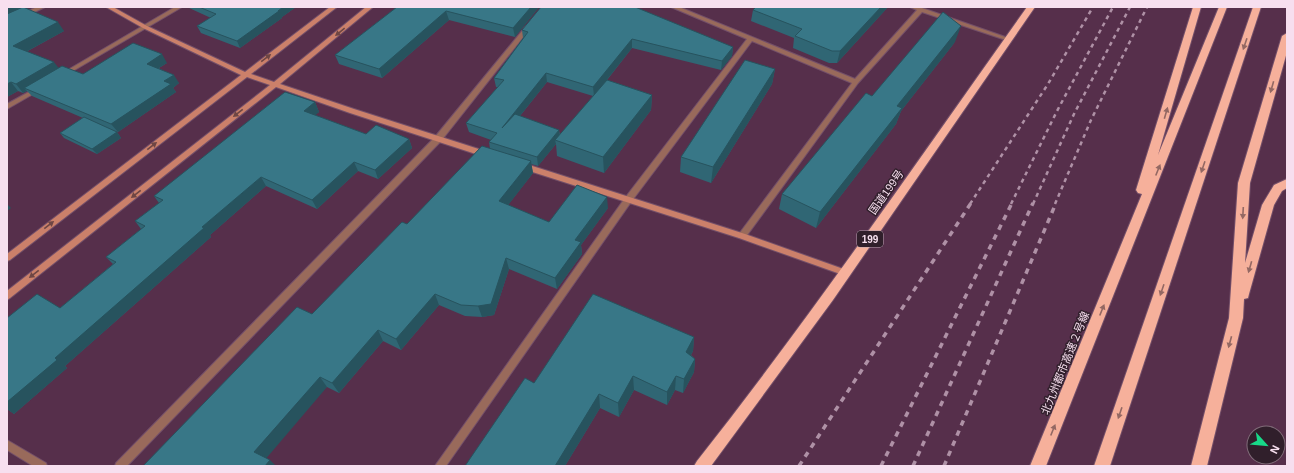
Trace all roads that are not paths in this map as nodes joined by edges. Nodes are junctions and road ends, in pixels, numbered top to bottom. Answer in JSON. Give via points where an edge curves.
{"nodes":[{"id":1,"x":42,"y":7,"type":"edge"},
{"id":2,"x":109,"y":7,"type":"edge"},
{"id":3,"x":179,"y":7,"type":"edge"},
{"id":4,"x":334,"y":7,"type":"edge"},
{"id":5,"x":370,"y":7,"type":"edge"},
{"id":6,"x":674,"y":7,"type":"edge"},
{"id":7,"x":912,"y":7,"type":"edge"},
{"id":8,"x":1030,"y":7,"type":"edge"},
{"id":9,"x":1197,"y":7,"type":"edge"},
{"id":10,"x":1223,"y":7,"type":"edge"},
{"id":11,"x":1257,"y":7,"type":"edge"},
{"id":12,"x":920,"y":10,"type":"junction"},
{"id":13,"x":534,"y":19,"type":"edge"},
{"id":14,"x":7,"y":24,"type":"edge"},
{"id":15,"x":145,"y":27,"type":"junction"},
{"id":16,"x":1287,"y":36,"type":"edge"},
{"id":17,"x":751,"y":39,"type":"junction"},
{"id":18,"x":1008,"y":40,"type":"junction"},
{"id":19,"x":245,"y":74,"type":"junction"},
{"id":20,"x":55,"y":79,"type":"edge"},
{"id":21,"x":856,"y":82,"type":"junction"},
{"id":22,"x":275,"y":84,"type":"junction"},
{"id":23,"x":41,"y":87,"type":"edge"},
{"id":24,"x":7,"y":107,"type":"edge"},
{"id":25,"x":438,"y":140,"type":"junction"},
{"id":26,"x":491,"y":156,"type":"edge"},
{"id":27,"x":514,"y":164,"type":"edge"},
{"id":28,"x":1287,"y":183,"type":"edge"},
{"id":29,"x":628,"y":200,"type":"junction"},
{"id":30,"x":742,"y":236,"type":"junction"},
{"id":31,"x":7,"y":258,"type":"edge"},
{"id":32,"x":1117,"y":271,"type":"junction"},
{"id":33,"x":846,"y":273,"type":"junction"},
{"id":34,"x":7,"y":296,"type":"edge"},
{"id":35,"x":1236,"y":318,"type":"junction"},
{"id":36,"x":7,"y":445,"type":"edge"},
{"id":37,"x":42,"y":466,"type":"edge"},
{"id":38,"x":120,"y":466,"type":"edge"},
{"id":39,"x":440,"y":466,"type":"edge"},
{"id":40,"x":702,"y":466,"type":"edge"},
{"id":41,"x":1038,"y":466,"type":"edge"},
{"id":42,"x":1102,"y":466,"type":"edge"},
{"id":43,"x":1199,"y":466,"type":"edge"}],
"edges":[{"from":1,"to":14,"type":"street"},
{"from":2,"to":15,"type":"street"},
{"from":3,"to":15,"type":"street"},
{"from":19,"to":4,"type":"street","one_way":true},
{"from":5,"to":22,"type":"street","one_way":true},
{"from":6,"to":17,"type":"street"},
{"from":7,"to":12,"type":"street"},
{"from":8,"to":18,"type":"highway","name":"国道199号","number":"199"},
{"from":32,"to":9,"type":"highway","one_way":true},
{"from":32,"to":10,"type":"highway","one_way":true},
{"from":11,"to":42,"type":"highway","one_way":true},
{"from":12,"to":18,"type":"street"},
{"from":12,"to":21,"type":"street"},
{"from":13,"to":25,"type":"street"},
{"from":15,"to":19,"type":"street"},
{"from":15,"to":20,"type":"street"},
{"from":16,"to":35,"type":"highway","one_way":true,"via":[[1244,183]]},
{"from":17,"to":21,"type":"street"},
{"from":17,"to":29,"type":"street"},
{"from":18,"to":33,"type":"highway","name":"国道199号","number":"199"},
{"from":19,"to":22,"type":"street"},
{"from":31,"to":19,"type":"street","one_way":true},
{"from":21,"to":30,"type":"street"},
{"from":22,"to":25,"type":"street"},
{"from":22,"to":34,"type":"street","one_way":true},
{"from":23,"to":24,"type":"street"},
{"from":25,"to":26,"type":"street"},
{"from":25,"to":38,"type":"street"},
{"from":27,"to":29,"type":"street"},
{"from":28,"to":35,"type":"highway","one_way":true,"via":[[1278,188],[1268,205]]},
{"from":29,"to":30,"type":"street"},
{"from":29,"to":39,"type":"street"},
{"from":30,"to":33,"type":"street"},
{"from":41,"to":32,"type":"highway","name":"北九州都市高速２号線","one_way":true},
{"from":33,"to":40,"type":"highway","name":"国道199号","number":"199","via":[[756,398]]},
{"from":35,"to":43,"type":"highway","one_way":true},
{"from":36,"to":37,"type":"street"}]}
